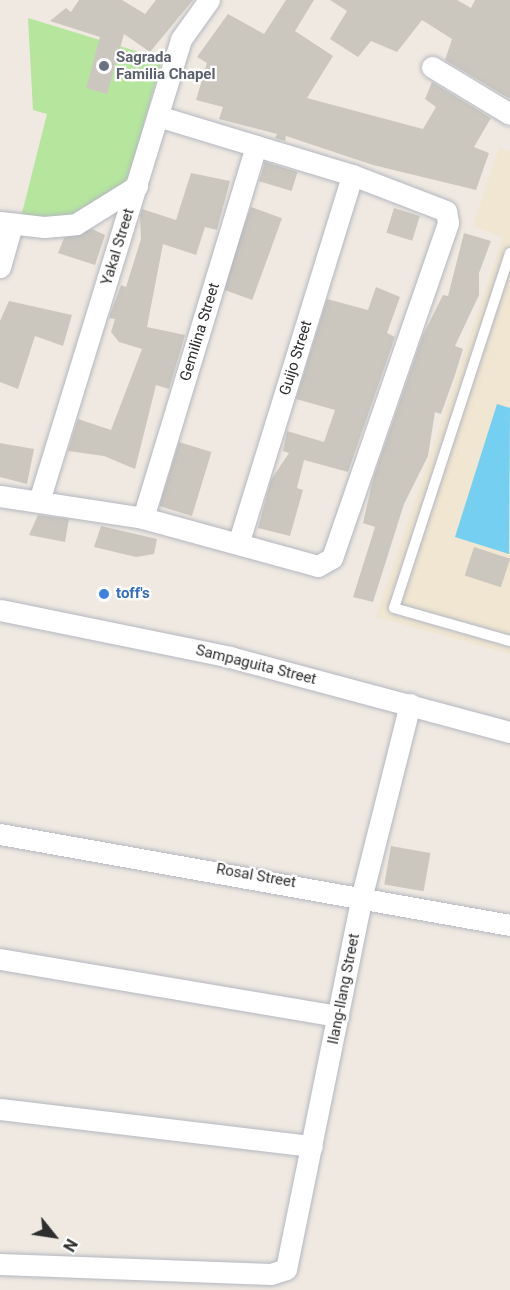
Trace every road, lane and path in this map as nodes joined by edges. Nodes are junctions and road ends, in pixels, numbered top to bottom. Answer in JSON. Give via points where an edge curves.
{"nodes":[{"id":1,"x":209,"y":0,"type":"edge"},
{"id":2,"x":432,"y":67,"type":"dead end"},
{"id":3,"x":510,"y":114,"type":"edge"},
{"id":4,"x":158,"y":116,"type":"junction"},
{"id":5,"x":256,"y":146,"type":"junction"},
{"id":6,"x":352,"y":175,"type":"junction"},
{"id":7,"x":137,"y":186,"type":"junction"},
{"id":8,"x":6,"y":224,"type":"edge"},
{"id":9,"x":510,"y":253,"type":"edge"},
{"id":10,"x":0,"y":267,"type":"edge"},
{"id":11,"x":0,"y":496,"type":"edge"},
{"id":12,"x":39,"y":501,"type":"junction"},
{"id":13,"x":143,"y":518,"type":"junction"},
{"id":14,"x":239,"y":541,"type":"junction"},
{"id":15,"x":0,"y":610,"type":"edge"},
{"id":16,"x":510,"y":640,"type":"edge"},
{"id":17,"x":410,"y":704,"type":"junction"},
{"id":18,"x":510,"y":732,"type":"edge"},
{"id":19,"x":0,"y":834,"type":"edge"},
{"id":20,"x":362,"y":895,"type":"junction"},
{"id":21,"x":510,"y":925,"type":"edge"},
{"id":22,"x":0,"y":959,"type":"edge"},
{"id":23,"x":338,"y":1017,"type":"junction"},
{"id":24,"x":0,"y":1110,"type":"edge"},
{"id":25,"x":312,"y":1146,"type":"junction"},
{"id":26,"x":0,"y":1264,"type":"edge"}],
"edges":[{"from":1,"to":4,"type":"street","name":"Yakal Street","via":[[181,39]]},
{"from":2,"to":3,"type":"street"},
{"from":4,"to":5,"type":"street"},
{"from":4,"to":7,"type":"street","name":"Yakal Street"},
{"from":5,"to":6,"type":"street"},
{"from":5,"to":13,"type":"street","name":"Gemilina Street"},
{"from":6,"to":14,"type":"street","name":"Guijo Street"},
{"from":6,"to":14,"type":"street","via":[[446,211],[440,245],[332,558],[324,566]]},
{"from":7,"to":8,"type":"street","via":[[76,224]]},
{"from":7,"to":12,"type":"street","name":"Yakal Street"},
{"from":8,"to":10,"type":"street"},
{"from":9,"to":16,"type":"lane","via":[[394,608]]},
{"from":11,"to":12,"type":"street"},
{"from":12,"to":13,"type":"street"},
{"from":13,"to":14,"type":"street"},
{"from":15,"to":17,"type":"street","name":"Sampaguita Street","via":[[230,657]]},
{"from":17,"to":18,"type":"street","name":"Sampaguita Street"},
{"from":17,"to":20,"type":"street","name":"Ilang-Ilang Street"},
{"from":19,"to":20,"type":"street","name":"Rosal Street"},
{"from":20,"to":21,"type":"street","name":"Rosal Street"},
{"from":20,"to":23,"type":"street","name":"Ilang-Ilang Street"},
{"from":22,"to":23,"type":"street"},
{"from":23,"to":25,"type":"street","name":"Ilang-Ilang Street"},
{"from":24,"to":25,"type":"street"},
{"from":25,"to":26,"type":"street","name":"Ilang-Ilang Street","via":[[289,1264],[282,1272]]}]}
